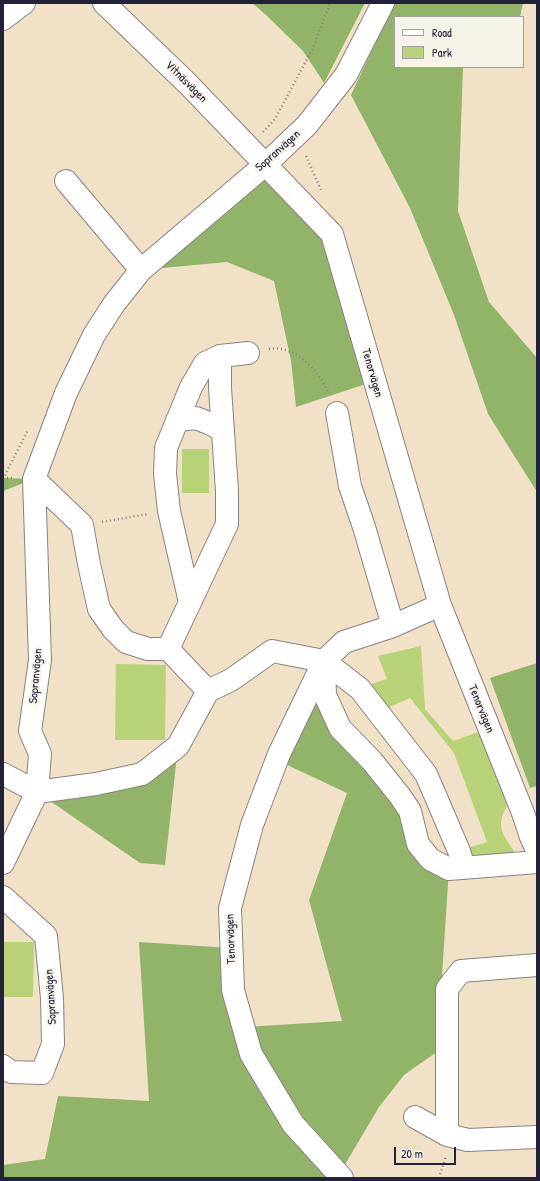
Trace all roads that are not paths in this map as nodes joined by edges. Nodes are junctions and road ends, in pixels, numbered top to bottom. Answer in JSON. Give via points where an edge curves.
{"nodes":[{"id":1,"x":24,"y":3,"type":"edge"},
{"id":2,"x":104,"y":3,"type":"edge"},
{"id":3,"x":383,"y":3,"type":"edge"},
{"id":4,"x":3,"y":19,"type":"edge"},
{"id":5,"x":266,"y":164,"type":"junction"},
{"id":6,"x":66,"y":181,"type":"dead end"},
{"id":7,"x":141,"y":270,"type":"junction"},
{"id":8,"x":248,"y":353,"type":"road end"},
{"id":9,"x":220,"y":356,"type":"junction"},
{"id":10,"x":337,"y":413,"type":"road end"},
{"id":11,"x":176,"y":420,"type":"junction"},
{"id":12,"x":223,"y":431,"type":"junction"},
{"id":13,"x":34,"y":478,"type":"junction"},
{"id":14,"x":190,"y":602,"type":"junction"},
{"id":15,"x":440,"y":605,"type":"junction"},
{"id":16,"x":393,"y":626,"type":"junction"},
{"id":17,"x":168,"y":650,"type":"junction"},
{"id":18,"x":324,"y":660,"type":"junction"},
{"id":19,"x":208,"y":691,"type":"junction"},
{"id":20,"x":3,"y":774,"type":"edge"},
{"id":21,"x":37,"y":792,"type":"junction"},
{"id":22,"x":530,"y":808,"type":"edge"},
{"id":23,"x":534,"y":843,"type":"edge"},
{"id":24,"x":462,"y":860,"type":"junction"},
{"id":25,"x":537,"y":862,"type":"edge"},
{"id":26,"x":3,"y":864,"type":"edge"},
{"id":27,"x":3,"y":897,"type":"edge"},
{"id":28,"x":537,"y":965,"type":"edge"},
{"id":29,"x":3,"y":1066,"type":"edge"},
{"id":30,"x":415,"y":1117,"type":"dead end"},
{"id":31,"x":447,"y":1135,"type":"junction"},
{"id":32,"x":537,"y":1136,"type":"edge"},
{"id":33,"x":342,"y":1178,"type":"edge"}],
"edges":[{"from":1,"to":4,"type":"street"},
{"from":2,"to":5,"type":"street","name":"Vitnäsvägen"},
{"from":3,"to":5,"type":"street","name":"Sopranvägen","via":[[346,75],[307,124]]},
{"from":5,"to":7,"type":"street","name":"Sopranvägen"},
{"from":5,"to":15,"type":"street","name":"Tenorvägen","via":[[332,234]]},
{"from":6,"to":7,"type":"street"},
{"from":7,"to":13,"type":"street","name":"Sopranvägen","via":[[114,304],[94,336],[66,393]]},
{"from":8,"to":9,"type":"street"},
{"from":9,"to":11,"type":"street","via":[[205,363]]},
{"from":9,"to":12,"type":"street"},
{"from":10,"to":16,"type":"street","via":[[350,486]]},
{"from":11,"to":12,"type":"street","via":[[196,418]]},
{"from":11,"to":14,"type":"street","via":[[166,448],[165,474],[168,511]]},
{"from":12,"to":14,"type":"street","via":[[227,524]]},
{"from":13,"to":17,"type":"street","via":[[82,525],[99,609],[113,629],[126,642]]},
{"from":13,"to":21,"type":"street","name":"Sopranvägen","via":[[40,660],[30,731],[40,754]]},
{"from":14,"to":17,"type":"street"},
{"from":15,"to":16,"type":"street","name":"Tenorvägen"},
{"from":15,"to":22,"type":"street","name":"Tenorvägen"},
{"from":16,"to":18,"type":"street","name":"Tenorvägen","via":[[344,642]]},
{"from":17,"to":19,"type":"street"},
{"from":18,"to":19,"type":"street","via":[[272,651],[231,680]]},
{"from":18,"to":24,"type":"street","via":[[360,689],[426,774]]},
{"from":18,"to":24,"type":"street","via":[[325,695],[340,728],[372,761],[410,811],[418,844],[430,859],[449,869]]},
{"from":18,"to":33,"type":"street","name":"Tenorvägen","via":[[279,754],[252,825],[230,908],[233,990],[252,1054],[293,1124]]},
{"from":19,"to":21,"type":"street","via":[[178,746],[142,774],[96,784]]},
{"from":20,"to":21,"type":"street"},
{"from":21,"to":26,"type":"street","name":"Sopranvägen"},
{"from":22,"to":23,"type":"street","name":"Tenorvägen"},
{"from":24,"to":25,"type":"street"},
{"from":27,"to":29,"type":"street","name":"Sopranvägen","via":[[46,936],[53,1044],[42,1073],[11,1072]]},
{"from":28,"to":31,"type":"street","via":[[461,971],[447,989]]},
{"from":30,"to":31,"type":"street"},
{"from":31,"to":32,"type":"street","via":[[468,1140]]}]}
